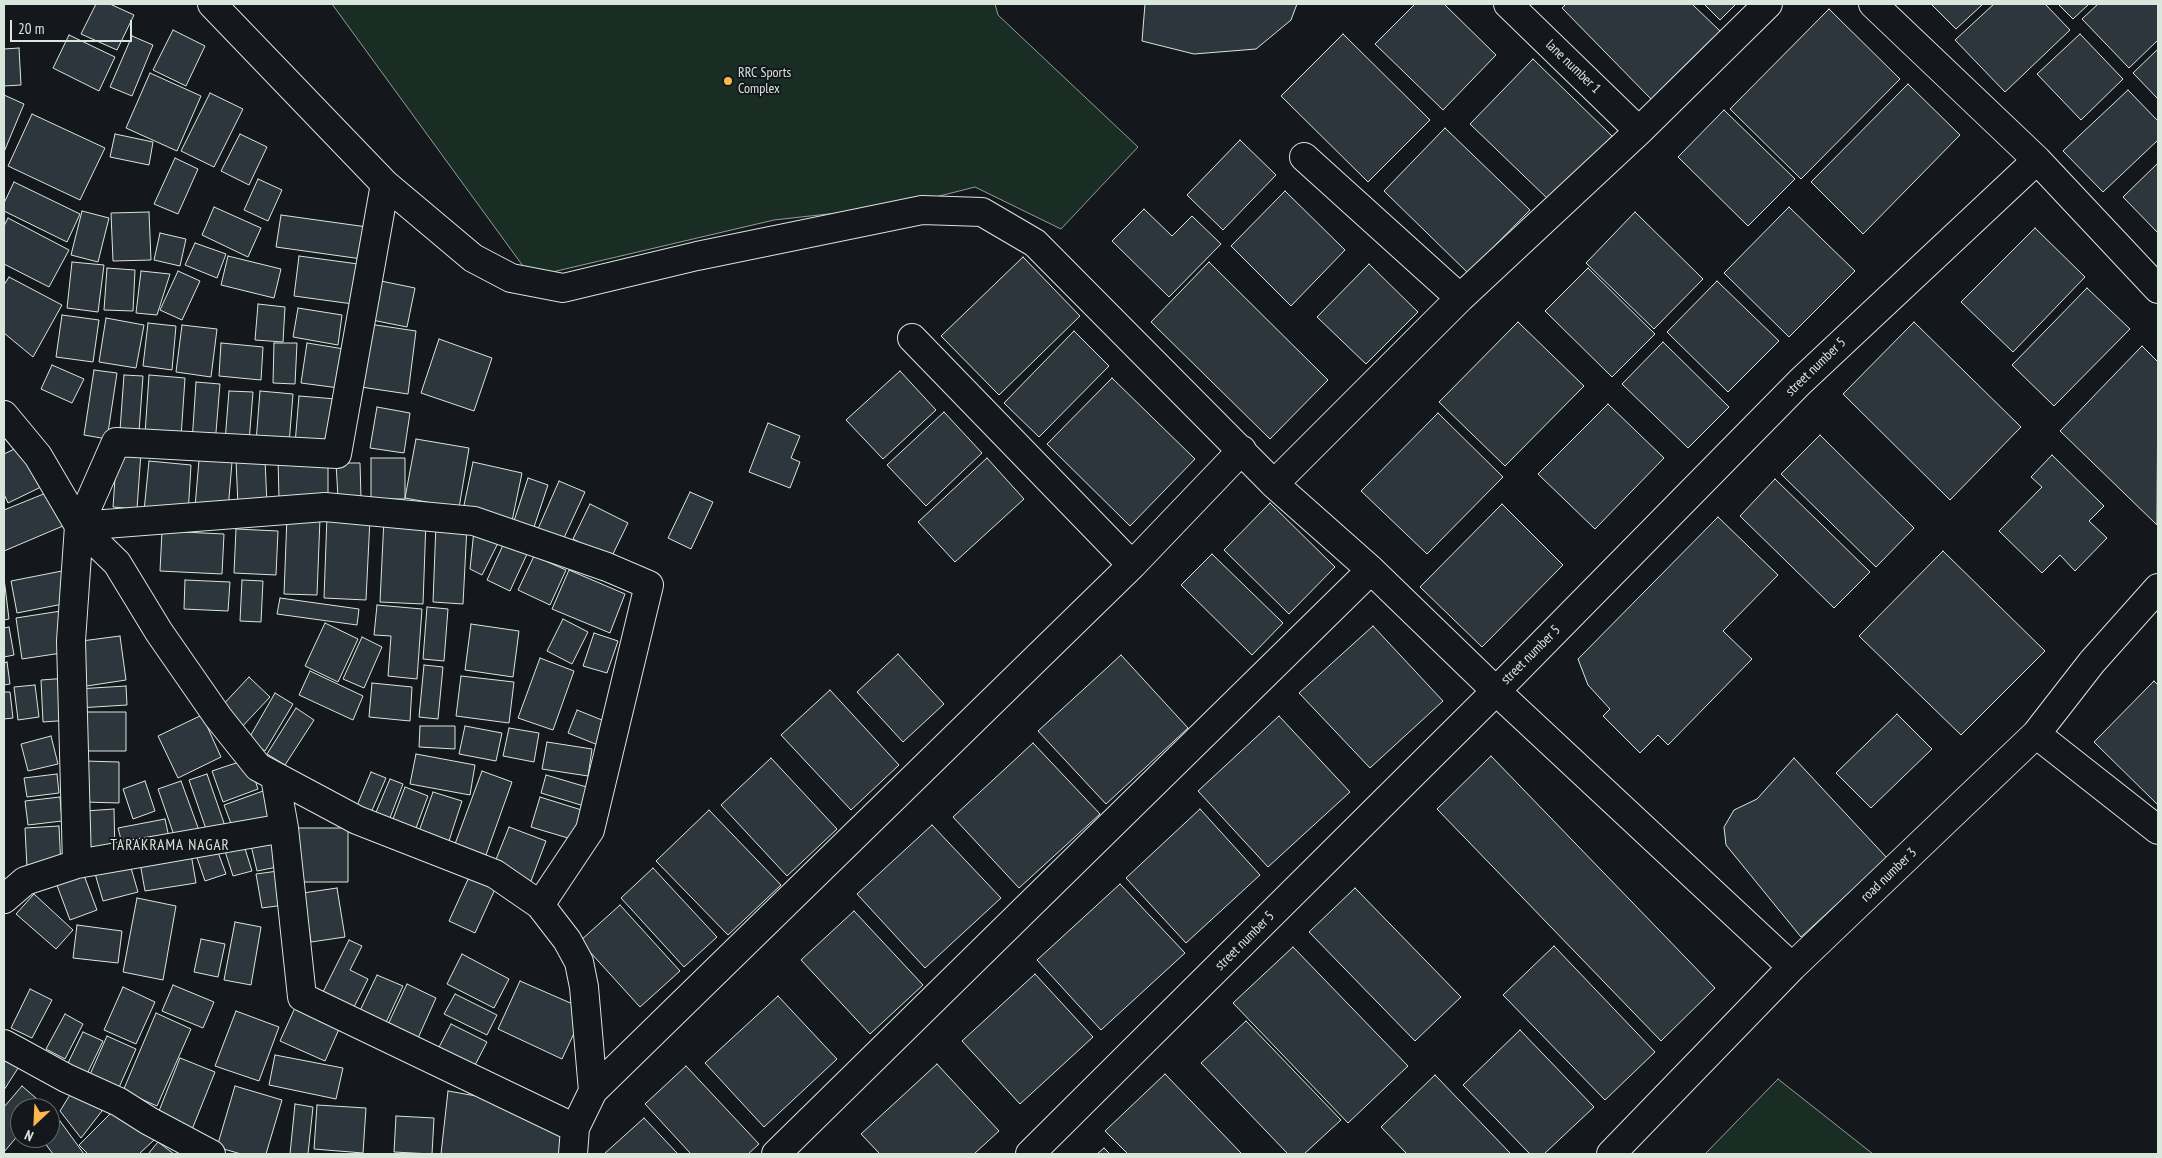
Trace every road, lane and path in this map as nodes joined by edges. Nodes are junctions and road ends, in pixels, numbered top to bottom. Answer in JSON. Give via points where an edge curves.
{"nodes":[{"id":1,"x":212,"y":4,"type":"edge"},
{"id":2,"x":1508,"y":4,"type":"edge"},
{"id":3,"x":1768,"y":4,"type":"edge"},
{"id":4,"x":1873,"y":4,"type":"edge"},
{"id":5,"x":1639,"y":130,"type":"junction"},
{"id":6,"x":1304,"y":157,"type":"dead end"},
{"id":7,"x":2037,"y":160,"type":"junction"},
{"id":8,"x":385,"y":184,"type":"junction"},
{"id":9,"x":2158,"y":289,"type":"edge"},
{"id":10,"x":1460,"y":298,"type":"junction"},
{"id":11,"x":912,"y":338,"type":"dead end"},
{"id":12,"x":4,"y":415,"type":"edge"},
{"id":13,"x":1242,"y":450,"type":"junction"},
{"id":14,"x":1274,"y":484,"type":"junction"},
{"id":15,"x":79,"y":526,"type":"junction"},
{"id":16,"x":1132,"y":565,"type":"junction"},
{"id":17,"x":1371,"y":570,"type":"junction"},
{"id":18,"x":2158,"y":588,"type":"edge"},
{"id":19,"x":1496,"y":690,"type":"junction"},
{"id":20,"x":2036,"y":734,"type":"junction"},
{"id":21,"x":275,"y":777,"type":"junction"},
{"id":22,"x":284,"y":828,"type":"junction"},
{"id":23,"x":2158,"y":830,"type":"edge"},
{"id":24,"x":77,"y":864,"type":"junction"},
{"id":25,"x":4,"y":898,"type":"edge"},
{"id":26,"x":540,"y":905,"type":"junction"},
{"id":27,"x":1792,"y":967,"type":"junction"},
{"id":28,"x":4,"y":1044,"type":"edge"},
{"id":29,"x":593,"y":1091,"type":"junction"},
{"id":30,"x":576,"y":1128,"type":"junction"},
{"id":31,"x":211,"y":1154,"type":"edge"},
{"id":32,"x":573,"y":1154,"type":"edge"},
{"id":33,"x":776,"y":1154,"type":"edge"},
{"id":34,"x":1030,"y":1154,"type":"edge"},
{"id":35,"x":1611,"y":1154,"type":"edge"}],
"edges":[{"from":1,"to":8,"type":"street"},
{"from":2,"to":5,"type":"street","name":"lane number 1"},
{"from":3,"to":5,"type":"street"},
{"from":4,"to":7,"type":"street"},
{"from":5,"to":10,"type":"street"},
{"from":6,"to":10,"type":"street"},
{"from":7,"to":9,"type":"street"},
{"from":7,"to":19,"type":"street","name":"street number 5","via":[[1800,382]]},
{"from":8,"to":13,"type":"street","via":[[473,258],[511,278],[563,288],[697,256],[922,210],[982,212],[1035,243]]},
{"from":8,"to":15,"type":"street","via":[[338,454],[116,442]]},
{"from":10,"to":14,"type":"street"},
{"from":11,"to":16,"type":"street"},
{"from":12,"to":15,"type":"street","via":[[38,456]]},
{"from":13,"to":14,"type":"street"},
{"from":13,"to":16,"type":"street"},
{"from":14,"to":17,"type":"street"},
{"from":15,"to":21,"type":"street","via":[[117,563],[159,632],[218,717],[258,768]]},
{"from":15,"to":24,"type":"street","via":[[71,641]]},
{"from":15,"to":26,"type":"street","via":[[325,507],[474,521],[649,585],[590,830]]},
{"from":16,"to":29,"type":"street"},
{"from":17,"to":19,"type":"street"},
{"from":17,"to":33,"type":"street"},
{"from":18,"to":20,"type":"street","name":"road number 3","via":[[2092,662]]},
{"from":19,"to":27,"type":"street"},
{"from":19,"to":34,"type":"street","name":"street number 5"},
{"from":20,"to":23,"type":"street"},
{"from":20,"to":27,"type":"street","name":"road number 3"},
{"from":21,"to":22,"type":"street"},
{"from":21,"to":26,"type":"street","via":[[357,820],[495,874]]},
{"from":22,"to":24,"type":"street"},
{"from":22,"to":30,"type":"street","via":[[302,997]]},
{"from":24,"to":25,"type":"street","via":[[25,881]]},
{"from":26,"to":29,"type":"street","via":[[567,940],[579,962]]},
{"from":27,"to":35,"type":"street","name":"road number 3"},
{"from":28,"to":31,"type":"street","via":[[119,1102]]},
{"from":29,"to":30,"type":"street"},
{"from":30,"to":32,"type":"street"}]}
